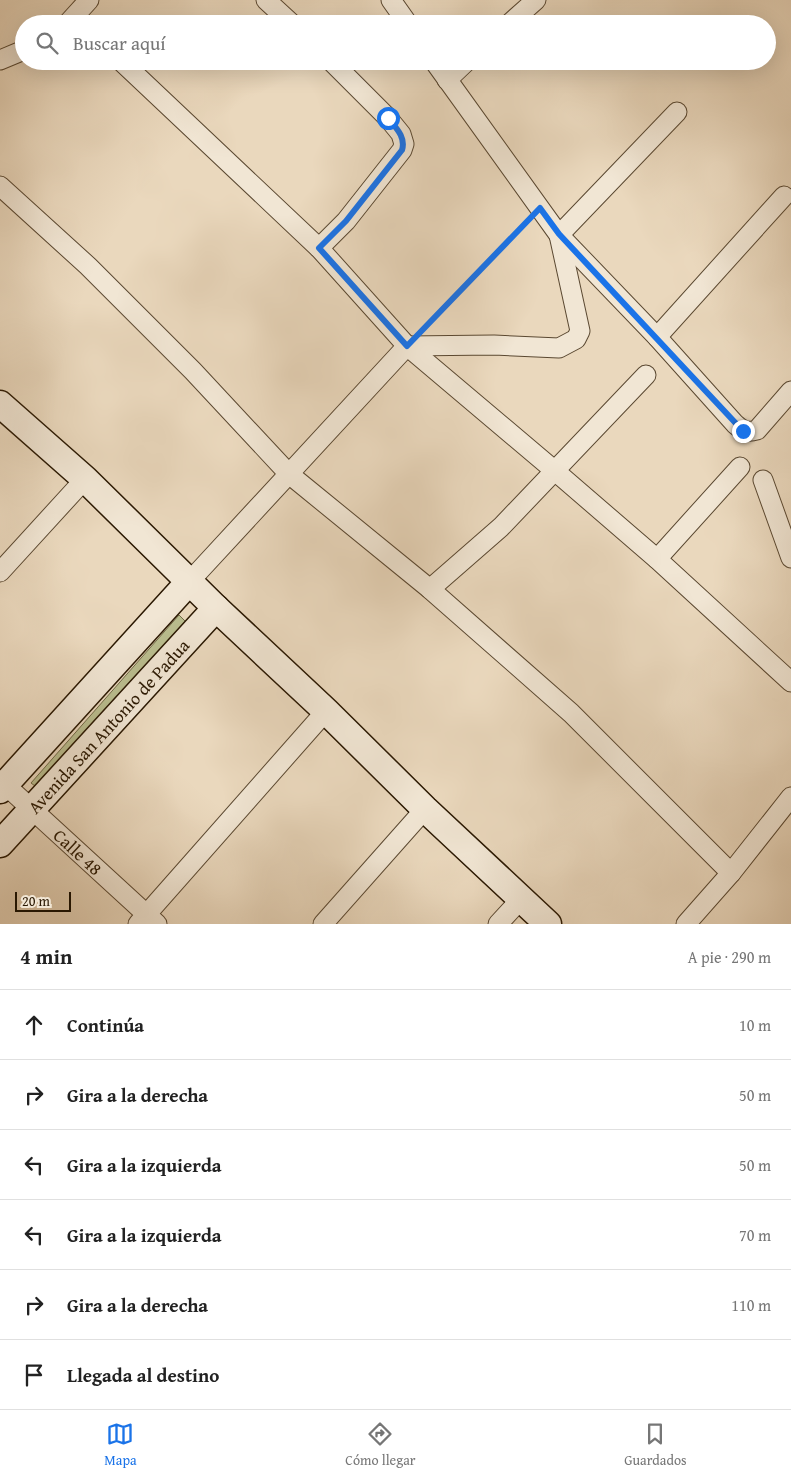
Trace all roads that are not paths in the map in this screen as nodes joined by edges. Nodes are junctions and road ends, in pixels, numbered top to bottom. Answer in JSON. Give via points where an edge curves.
{"nodes":[{"id":1,"x":89,"y":0,"type":"edge"},
{"id":2,"x":266,"y":0,"type":"edge"},
{"id":3,"x":391,"y":0,"type":"edge"},
{"id":4,"x":536,"y":0,"type":"edge"},
{"id":5,"x":76,"y":15,"type":"edge"},
{"id":6,"x":282,"y":15,"type":"edge"},
{"id":7,"x":402,"y":15,"type":"edge"},
{"id":8,"x":519,"y":15,"type":"edge"},
{"id":9,"x":15,"y":54,"type":"edge"},
{"id":10,"x":0,"y":60,"type":"edge"},
{"id":11,"x":131,"y":70,"type":"edge"},
{"id":12,"x":340,"y":70,"type":"edge"},
{"id":13,"x":440,"y":70,"type":"edge"},
{"id":14,"x":458,"y":70,"type":"edge"},
{"id":15,"x":447,"y":80,"type":"junction"},
{"id":16,"x":677,"y":112,"type":"dead end"},
{"id":17,"x":0,"y":186,"type":"edge"},
{"id":18,"x":784,"y":196,"type":"dead end"},
{"id":19,"x":559,"y":234,"type":"junction"},
{"id":20,"x":319,"y":248,"type":"junction"},
{"id":21,"x":657,"y":338,"type":"junction"},
{"id":22,"x":407,"y":346,"type":"junction"},
{"id":23,"x":646,"y":375,"type":"dead end"},
{"id":24,"x":791,"y":391,"type":"edge"},
{"id":25,"x":0,"y":404,"type":"edge"},
{"id":26,"x":740,"y":467,"type":"dead end"},
{"id":27,"x":555,"y":470,"type":"junction"},
{"id":28,"x":289,"y":474,"type":"junction"},
{"id":29,"x":85,"y":479,"type":"junction"},
{"id":30,"x":763,"y":480,"type":"dead end"},
{"id":31,"x":791,"y":558,"type":"edge"},
{"id":32,"x":657,"y":559,"type":"junction"},
{"id":33,"x":0,"y":572,"type":"edge"},
{"id":34,"x":189,"y":582,"type":"junction"},
{"id":35,"x":430,"y":589,"type":"junction"},
{"id":36,"x":216,"y":608,"type":"junction"},
{"id":37,"x":791,"y":682,"type":"edge"},
{"id":38,"x":326,"y":711,"type":"junction"},
{"id":39,"x":2,"y":785,"type":"edge"},
{"id":40,"x":791,"y":797,"type":"edge"},
{"id":41,"x":32,"y":809,"type":"junction"},
{"id":42,"x":425,"y":810,"type":"junction"},
{"id":43,"x":0,"y":844,"type":"edge"},
{"id":44,"x":731,"y":874,"type":"junction"},
{"id":45,"x":521,"y":899,"type":"junction"},
{"id":46,"x":147,"y":921,"type":"edge"},
{"id":47,"x":323,"y":924,"type":"edge"},
{"id":48,"x":498,"y":924,"type":"edge"},
{"id":49,"x":548,"y":924,"type":"edge"},
{"id":50,"x":686,"y":924,"type":"edge"}],
"edges":[{"from":1,"to":5,"type":"street"},
{"from":2,"to":6,"type":"street"},
{"from":3,"to":7,"type":"street"},
{"from":4,"to":8,"type":"street"},
{"from":9,"to":10,"type":"street"},
{"from":11,"to":20,"type":"street"},
{"from":12,"to":20,"type":"street","via":[[388,118],[401,134],[404,144],[346,221]]},
{"from":13,"to":15,"type":"street"},
{"from":14,"to":15,"type":"street"},
{"from":15,"to":19,"type":"street"},
{"from":16,"to":19,"type":"street"},
{"from":17,"to":28,"type":"street","via":[[88,266]]},
{"from":18,"to":21,"type":"street"},
{"from":19,"to":21,"type":"street"},
{"from":19,"to":22,"type":"street","via":[[580,331],[576,339],[560,348]]},
{"from":20,"to":22,"type":"street"},
{"from":21,"to":24,"type":"street","via":[[743,431],[757,430]]},
{"from":22,"to":27,"type":"street"},
{"from":22,"to":28,"type":"street"},
{"from":23,"to":27,"type":"street"},
{"from":25,"to":29,"type":"street"},
{"from":26,"to":32,"type":"street"},
{"from":27,"to":32,"type":"street"},
{"from":27,"to":35,"type":"street","via":[[501,527]]},
{"from":28,"to":34,"type":"street"},
{"from":28,"to":35,"type":"street"},
{"from":29,"to":33,"type":"street"},
{"from":29,"to":34,"type":"street"},
{"from":30,"to":31,"type":"street"},
{"from":32,"to":37,"type":"street"},
{"from":34,"to":36,"type":"street"},
{"from":34,"to":39,"type":"street","name":"Avenida San Antonio de Padua"},
{"from":35,"to":44,"type":"street","via":[[570,713]]},
{"from":36,"to":38,"type":"street"},
{"from":36,"to":41,"type":"street","name":"Avenida San Antonio de Padua"},
{"from":38,"to":42,"type":"street"},
{"from":38,"to":46,"type":"street"},
{"from":39,"to":41,"type":"street","name":"Calle 48"},
{"from":40,"to":44,"type":"street"},
{"from":41,"to":43,"type":"street","name":"Avenida San Antonio de Padua"},
{"from":41,"to":46,"type":"street","name":"Calle 48"},
{"from":42,"to":45,"type":"street"},
{"from":42,"to":47,"type":"street"},
{"from":44,"to":50,"type":"street"},
{"from":45,"to":48,"type":"street"},
{"from":45,"to":49,"type":"street"}]}
